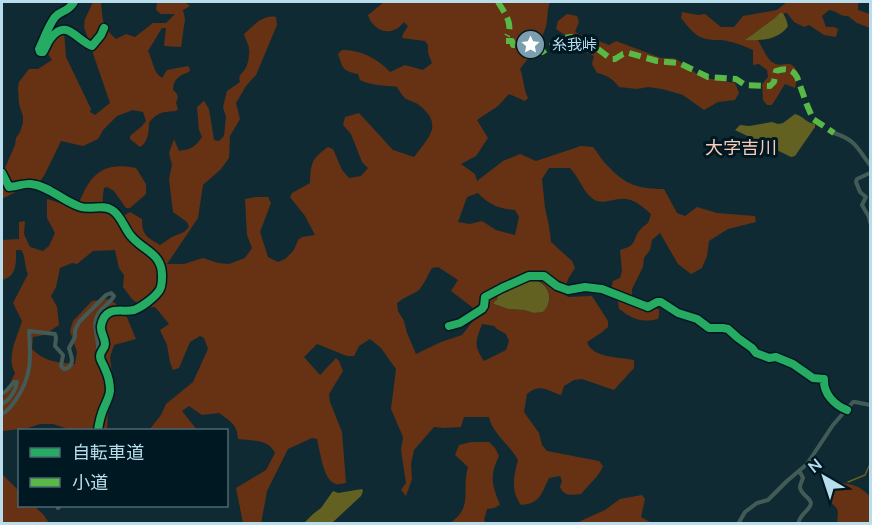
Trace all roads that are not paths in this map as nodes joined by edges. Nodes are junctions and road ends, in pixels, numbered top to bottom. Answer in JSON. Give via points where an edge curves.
{"nodes":[{"id":1,"x":74,"y":2,"type":"edge"},
{"id":2,"x":104,"y":28,"type":"dead end"},
{"id":3,"x":834,"y":133,"type":"dead end"},
{"id":4,"x":870,"y":165,"type":"edge"},
{"id":5,"x":2,"y":173,"type":"edge"},
{"id":6,"x":870,"y":173,"type":"edge"},
{"id":7,"x":870,"y":222,"type":"edge"},
{"id":8,"x":449,"y":326,"type":"dead end"},
{"id":9,"x":103,"y":364,"type":"junction"},
{"id":10,"x":2,"y":394,"type":"edge"},
{"id":11,"x":2,"y":404,"type":"edge"},
{"id":12,"x":870,"y":405,"type":"edge"},
{"id":13,"x":846,"y":410,"type":"junction"},
{"id":14,"x":2,"y":414,"type":"edge"},
{"id":15,"x":98,"y":429,"type":"edge"},
{"id":16,"x":800,"y":472,"type":"junction"},
{"id":17,"x":738,"y":524,"type":"edge"},
{"id":18,"x":798,"y":524,"type":"edge"}],
"edges":[{"from":1,"to":2,"type":"street","via":[[53,19],[40,52],[59,30],[72,32],[92,46]]},
{"from":3,"to":4,"type":"street","via":[[851,140]]},
{"from":5,"to":9,"type":"street","via":[[9,188],[39,186],[78,206],[113,210],[132,237],[160,263],[159,291],[138,308],[113,311],[101,324]]},
{"from":6,"to":7,"type":"street","via":[[856,182],[866,197],[862,205]]},
{"from":8,"to":13,"type":"street","via":[[482,309],[485,297],[493,292],[529,276],[544,276],[568,290],[602,289],[648,307],[661,302],[709,328],[728,329],[756,353],[776,357],[813,378],[824,379],[824,388]]},
{"from":9,"to":14,"type":"street","via":[[97,359],[94,328],[102,308],[114,296],[111,293],[79,322],[69,348],[73,361],[68,368],[61,366],[63,355],[56,346],[55,334],[28,331],[28,378],[22,392]]},
{"from":9,"to":15,"type":"street","via":[[110,393]]},
{"from":10,"to":11,"type":"street","via":[[17,382]]},
{"from":12,"to":13,"type":"street","via":[[853,402]]},
{"from":13,"to":16,"type":"street"},
{"from":16,"to":17,"type":"street","via":[[768,500],[745,512]]},
{"from":16,"to":18,"type":"street","via":[[801,490],[811,503]]}]}
